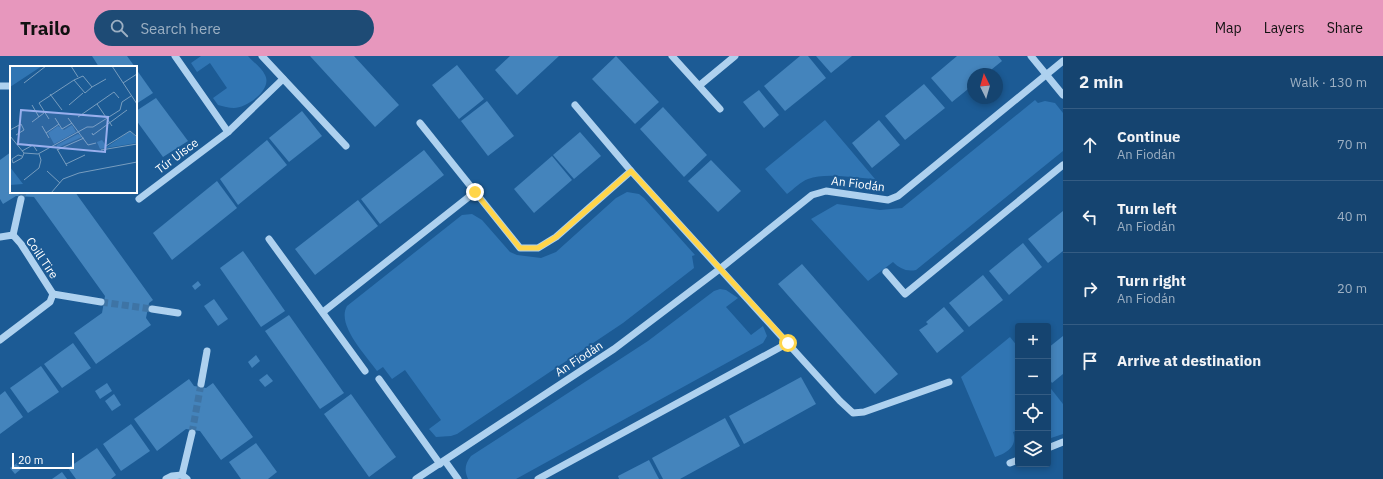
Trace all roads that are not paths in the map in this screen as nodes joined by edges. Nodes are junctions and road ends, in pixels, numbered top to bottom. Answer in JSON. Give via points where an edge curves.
{"nodes":[{"id":1,"x":175,"y":56,"type":"edge"},
{"id":2,"x":262,"y":56,"type":"edge"},
{"id":3,"x":672,"y":56,"type":"edge"},
{"id":4,"x":735,"y":56,"type":"edge"},
{"id":5,"x":1031,"y":56,"type":"edge"},
{"id":6,"x":1063,"y":61,"type":"edge"},
{"id":7,"x":1046,"y":75,"type":"junction"},
{"id":8,"x":284,"y":79,"type":"junction"},
{"id":9,"x":700,"y":85,"type":"junction"},
{"id":10,"x":1063,"y":95,"type":"edge"},
{"id":11,"x":575,"y":105,"type":"dead end"},
{"id":12,"x":720,"y":109,"type":"dead end"},
{"id":13,"x":420,"y":124,"type":"dead end"},
{"id":14,"x":228,"y":132,"type":"junction"},
{"id":15,"x":346,"y":146,"type":"dead end"},
{"id":16,"x":1063,"y":165,"type":"edge"},
{"id":17,"x":631,"y":171,"type":"junction"},
{"id":18,"x":475,"y":192,"type":"junction"},
{"id":19,"x":21,"y":199,"type":"tunnel mouth"},
{"id":20,"x":139,"y":199,"type":"dead end"},
{"id":21,"x":13,"y":235,"type":"junction"},
{"id":22,"x":0,"y":237,"type":"edge"},
{"id":23,"x":270,"y":239,"type":"dead end"},
{"id":24,"x":721,"y":268,"type":"junction"},
{"id":25,"x":886,"y":272,"type":"dead end"},
{"id":26,"x":53,"y":294,"type":"junction"},
{"id":27,"x":101,"y":302,"type":"tunnel mouth"},
{"id":28,"x":152,"y":309,"type":"tunnel mouth"},
{"id":29,"x":323,"y":312,"type":"junction"},
{"id":30,"x":178,"y":313,"type":"dead end"},
{"id":31,"x":0,"y":340,"type":"edge"},
{"id":32,"x":788,"y":343,"type":"junction"},
{"id":33,"x":207,"y":351,"type":"dead end"},
{"id":34,"x":366,"y":371,"type":"dead end"},
{"id":35,"x":379,"y":379,"type":"dead end"},
{"id":36,"x":949,"y":382,"type":"dead end"},
{"id":37,"x":201,"y":384,"type":"tunnel mouth"},
{"id":38,"x":192,"y":433,"type":"tunnel mouth"},
{"id":39,"x":1063,"y":442,"type":"edge"},
{"id":40,"x":1051,"y":447,"type":"edge"},
{"id":41,"x":1015,"y":461,"type":"edge"},
{"id":42,"x":442,"y":462,"type":"junction"},
{"id":43,"x":1010,"y":463,"type":"dead end"},
{"id":44,"x":185,"y":477,"type":"edge"},
{"id":45,"x":166,"y":479,"type":"edge"},
{"id":46,"x":416,"y":479,"type":"edge"},
{"id":47,"x":458,"y":479,"type":"edge"},
{"id":48,"x":538,"y":479,"type":"edge"}],
"edges":[{"from":1,"to":14,"type":"street"},
{"from":2,"to":8,"type":"street"},
{"from":3,"to":9,"type":"street"},
{"from":4,"to":9,"type":"street"},
{"from":5,"to":7,"type":"street"},
{"from":6,"to":7,"type":"street","name":"An Fiodán"},
{"from":7,"to":10,"type":"street"},
{"from":7,"to":24,"type":"street","name":"An Fiodán","via":[[898,196],[888,200],[826,191],[812,194]]},
{"from":8,"to":14,"type":"street","name":"Túr Uisce"},
{"from":8,"to":15,"type":"street"},
{"from":9,"to":12,"type":"street"},
{"from":11,"to":17,"type":"street"},
{"from":13,"to":18,"type":"street"},
{"from":14,"to":20,"type":"street","name":"Túr Uisce"},
{"from":16,"to":25,"type":"street","via":[[905,294]]},
{"from":17,"to":18,"type":"street","via":[[556,237],[538,248],[520,248]]},
{"from":17,"to":24,"type":"street"},
{"from":18,"to":29,"type":"street"},
{"from":19,"to":21,"type":"street","name":"Coill Tire"},
{"from":21,"to":22,"type":"street","name":"Coill Tire"},
{"from":21,"to":26,"type":"street","name":"Coill Tire"},
{"from":23,"to":29,"type":"street"},
{"from":24,"to":32,"type":"street"},
{"from":24,"to":42,"type":"street","name":"An Fiodán","via":[[614,349]]},
{"from":26,"to":27,"type":"street","name":"Coill Tire"},
{"from":26,"to":31,"type":"street","name":"Coill Tire","via":[[50,302]]},
{"from":28,"to":30,"type":"street"},
{"from":29,"to":34,"type":"street"},
{"from":32,"to":36,"type":"street","via":[[853,413],[864,412]]},
{"from":32,"to":48,"type":"street"},
{"from":33,"to":37,"type":"street"},
{"from":35,"to":42,"type":"street"},
{"from":38,"to":44,"type":"street"},
{"from":39,"to":40,"type":"street"},
{"from":41,"to":43,"type":"street"},
{"from":42,"to":46,"type":"street","name":"An Fiodán"},
{"from":42,"to":47,"type":"street"},
{"from":44,"to":45,"type":"street","via":[[172,476]]}]}
